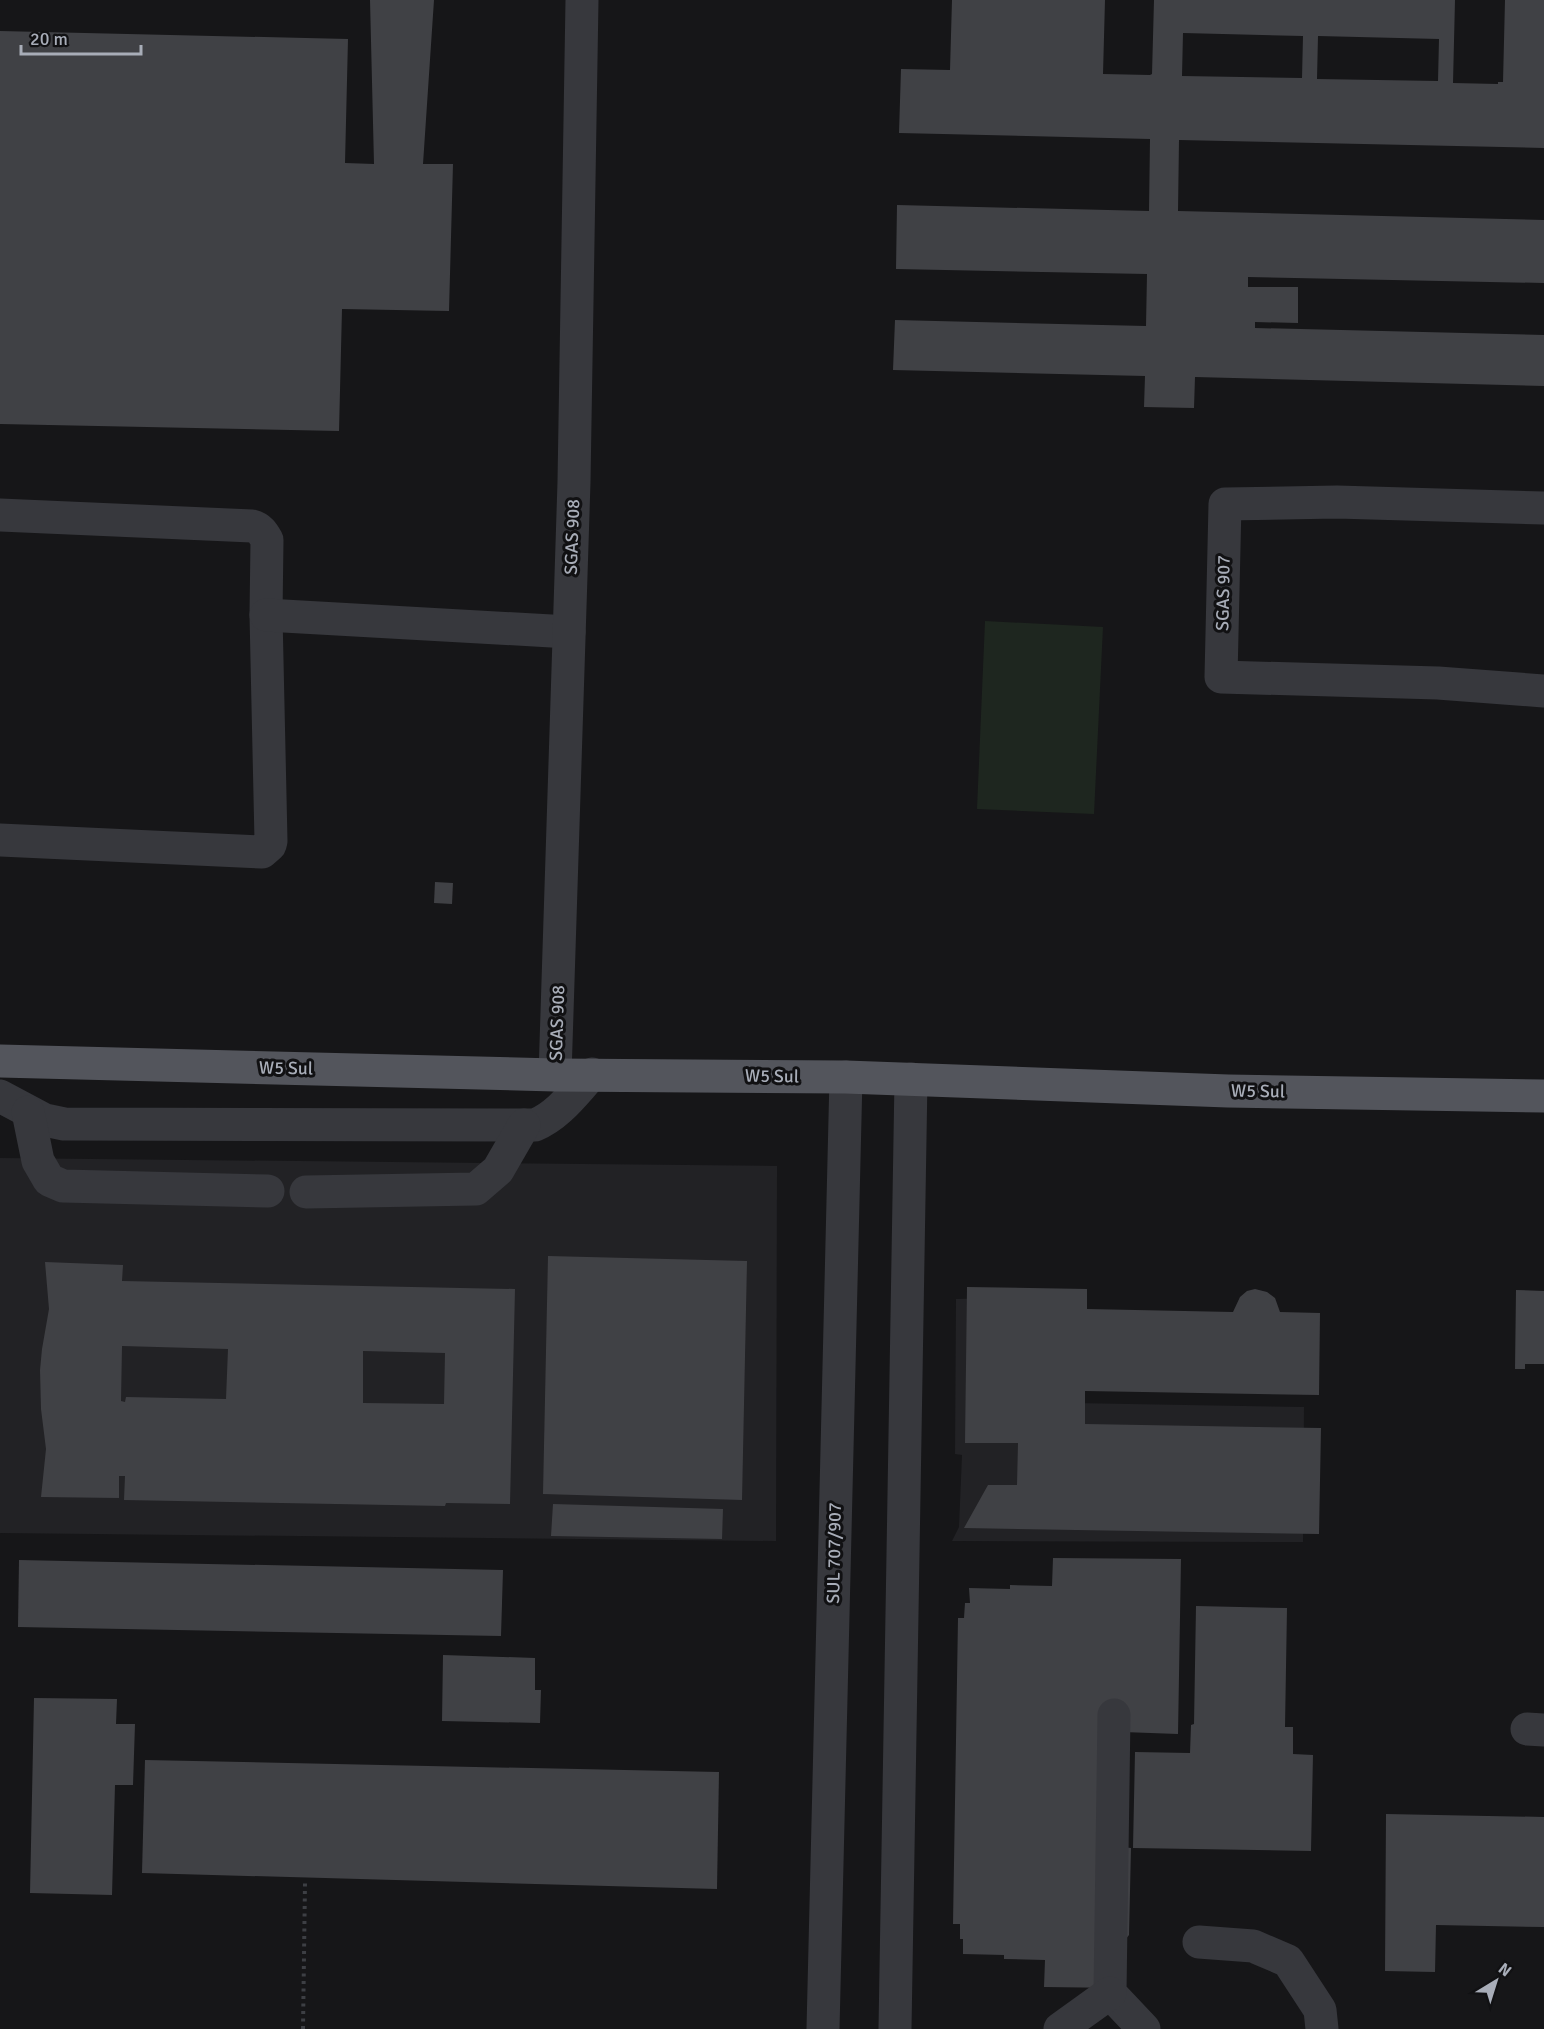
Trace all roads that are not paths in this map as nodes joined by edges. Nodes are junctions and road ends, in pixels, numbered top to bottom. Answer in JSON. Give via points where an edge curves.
{"nodes":[{"id":1,"x":582,"y":0,"type":"edge"},
{"id":2,"x":1544,"y":507,"type":"edge"},
{"id":3,"x":0,"y":515,"type":"edge"},
{"id":4,"x":266,"y":615,"type":"junction"},
{"id":5,"x":569,"y":632,"type":"junction"},
{"id":6,"x":1544,"y":691,"type":"edge"},
{"id":7,"x":0,"y":840,"type":"edge"},
{"id":8,"x":0,"y":1061,"type":"edge"},
{"id":9,"x":555,"y":1074,"type":"junction"},
{"id":10,"x":592,"y":1074,"type":"junction"},
{"id":11,"x":846,"y":1077,"type":"junction"},
{"id":12,"x":911,"y":1079,"type":"junction"},
{"id":13,"x":0,"y":1096,"type":"edge"},
{"id":14,"x":1544,"y":1096,"type":"edge"},
{"id":15,"x":28,"y":1112,"type":"junction"},
{"id":16,"x":524,"y":1125,"type":"junction"},
{"id":17,"x":268,"y":1191,"type":"dead end"},
{"id":18,"x":306,"y":1192,"type":"dead end"},
{"id":19,"x":1114,"y":1715,"type":"dead end"},
{"id":20,"x":1199,"y":1942,"type":"dead end"},
{"id":21,"x":1110,"y":1993,"type":"junction"},
{"id":22,"x":823,"y":2029,"type":"edge"},
{"id":23,"x":895,"y":2029,"type":"edge"},
{"id":24,"x":1060,"y":2029,"type":"edge"},
{"id":25,"x":1144,"y":2029,"type":"edge"},
{"id":26,"x":1322,"y":2029,"type":"edge"}],
"edges":[{"from":1,"to":5,"type":"street","name":"SGAS 908"},
{"from":2,"to":6,"type":"street","name":"SGAS 907","via":[[1337,502],[1225,504],[1221,677],[1438,683]]},
{"from":3,"to":4,"type":"street","via":[[258,528],[267,540]]},
{"from":4,"to":5,"type":"street"},
{"from":4,"to":7,"type":"street","via":[[271,841],[267,849],[262,852]]},
{"from":5,"to":9,"type":"street","name":"SGAS 908"},
{"from":8,"to":9,"type":"main road","name":"W5 Sul"},
{"from":9,"to":10,"type":"main road","name":"W5 Sul"},
{"from":10,"to":11,"type":"main road","name":"W5 Sul"},
{"from":10,"to":16,"type":"street","via":[[547,1120]]},
{"from":11,"to":12,"type":"main road","name":"W5 Sul"},
{"from":11,"to":22,"type":"street","name":"SUL 707/907"},
{"from":12,"to":14,"type":"main road","name":"W5 Sul","via":[[1228,1091]]},
{"from":12,"to":23,"type":"street"},
{"from":13,"to":15,"type":"street"},
{"from":15,"to":16,"type":"street","via":[[64,1124]]},
{"from":15,"to":17,"type":"street","via":[[38,1161],[49,1180],[63,1186]]},
{"from":16,"to":18,"type":"street","via":[[498,1170],[476,1189]]},
{"from":19,"to":21,"type":"street"},
{"from":20,"to":26,"type":"street","via":[[1253,1946],[1288,1961],[1320,2010]]},
{"from":21,"to":24,"type":"street"},
{"from":21,"to":25,"type":"street"}]}
